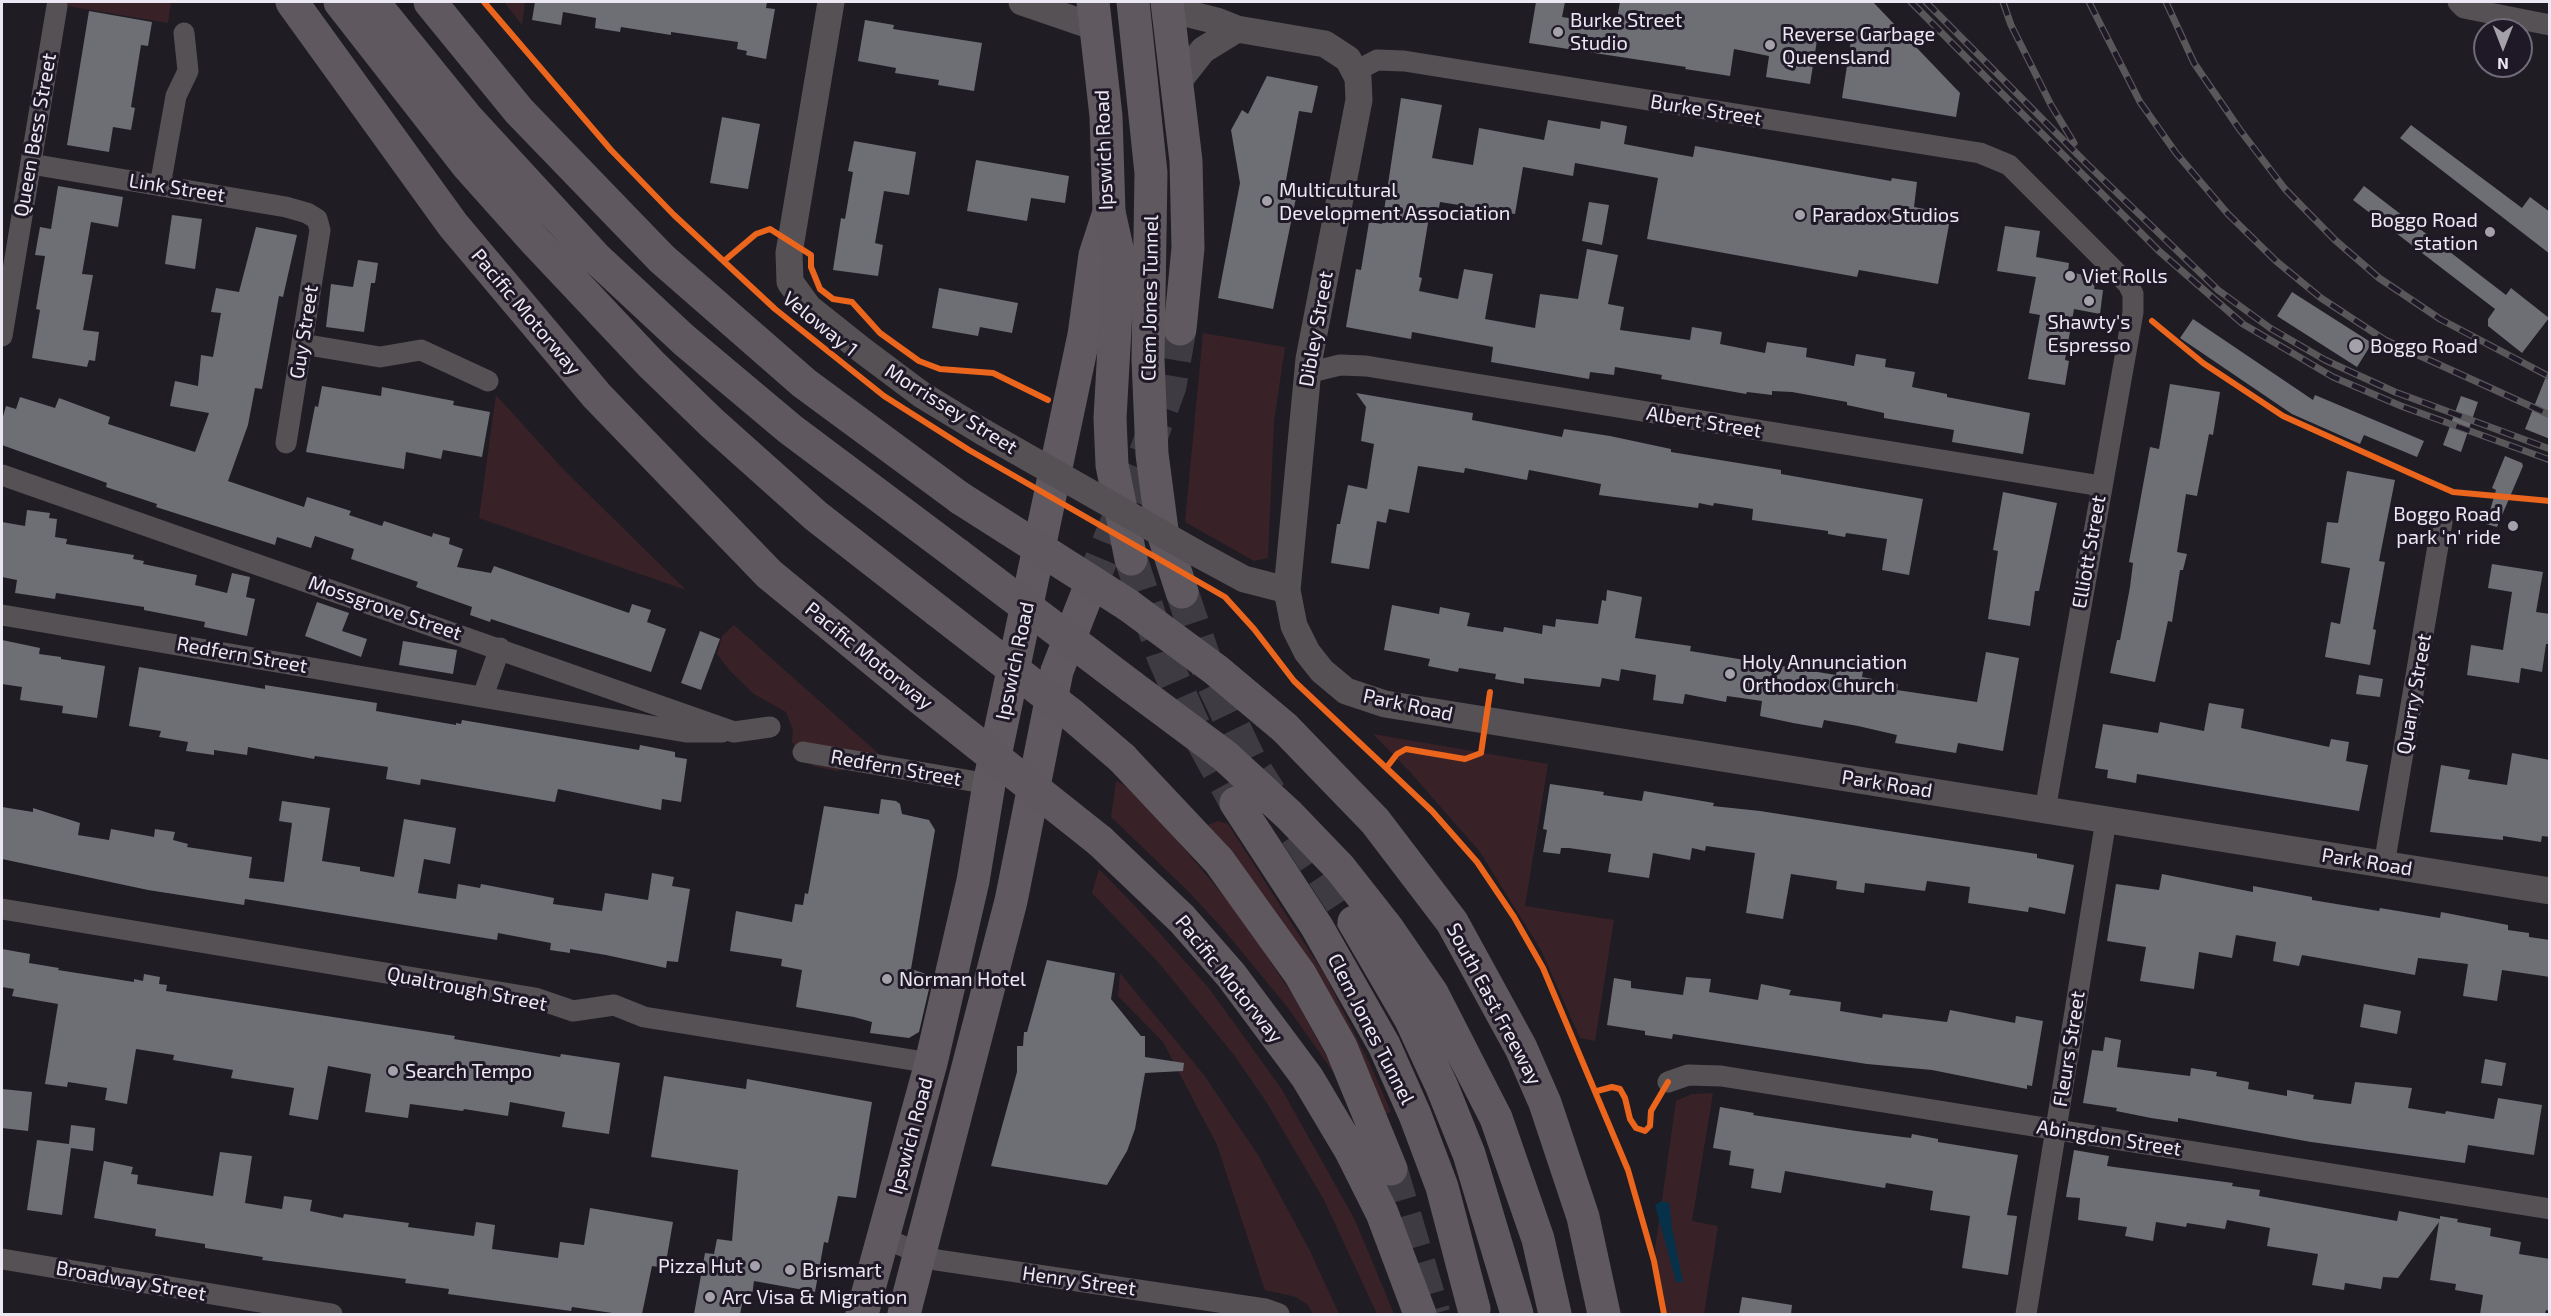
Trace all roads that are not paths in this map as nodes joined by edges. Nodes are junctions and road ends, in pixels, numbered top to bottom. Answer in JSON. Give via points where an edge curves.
{"nodes":[{"id":1,"x":292,"y":2,"type":"edge"},
{"id":2,"x":340,"y":2,"type":"edge"},
{"id":3,"x":373,"y":2,"type":"edge"},
{"id":4,"x":430,"y":2,"type":"edge"},
{"id":5,"x":831,"y":2,"type":"edge"},
{"id":6,"x":1022,"y":2,"type":"edge"},
{"id":7,"x":1133,"y":2,"type":"edge"},
{"id":8,"x":2458,"y":2,"type":"edge"},
{"id":9,"x":1168,"y":5,"type":"edge"},
{"id":10,"x":57,"y":6,"type":"dead end"},
{"id":11,"x":1094,"y":14,"type":"edge"},
{"id":12,"x":2550,"y":25,"type":"edge"},
{"id":13,"x":1237,"y":29,"type":"junction"},
{"id":14,"x":184,"y":33,"type":"dead end"},
{"id":15,"x":1356,"y":71,"type":"junction"},
{"id":16,"x":1177,"y":83,"type":"junction"},
{"id":17,"x":32,"y":164,"type":"junction"},
{"id":18,"x":160,"y":186,"type":"junction"},
{"id":19,"x":1109,"y":212,"type":"junction"},
{"id":20,"x":319,"y":221,"type":"joint"},
{"id":21,"x":2133,"y":294,"type":"joint"},
{"id":22,"x":1180,"y":329,"type":"tunnel mouth"},
{"id":23,"x":2,"y":336,"type":"edge"},
{"id":24,"x":302,"y":344,"type":"junction"},
{"id":25,"x":1307,"y":373,"type":"junction"},
{"id":26,"x":488,"y":381,"type":"dead end"},
{"id":27,"x":286,"y":443,"type":"dead end"},
{"id":28,"x":2,"y":475,"type":"edge"},
{"id":29,"x":2101,"y":486,"type":"junction"},
{"id":30,"x":2442,"y":522,"type":"dead end"},
{"id":31,"x":1131,"y":559,"type":"tunnel mouth"},
{"id":32,"x":1089,"y":589,"type":"tunnel mouth"},
{"id":33,"x":1287,"y":590,"type":"junction"},
{"id":34,"x":1182,"y":592,"type":"tunnel mouth"},
{"id":35,"x":2,"y":615,"type":"edge"},
{"id":36,"x":500,"y":648,"type":"junction"},
{"id":37,"x":483,"y":696,"type":"junction"},
{"id":38,"x":770,"y":727,"type":"dead end"},
{"id":39,"x":734,"y":732,"type":"junction"},
{"id":40,"x":803,"y":752,"type":"dead end"},
{"id":41,"x":989,"y":784,"type":"junction"},
{"id":42,"x":1236,"y":803,"type":"tunnel mouth"},
{"id":43,"x":2045,"y":810,"type":"junction"},
{"id":44,"x":2106,"y":820,"type":"junction"},
{"id":45,"x":2384,"y":865,"type":"junction"},
{"id":46,"x":2550,"y":891,"type":"edge"},
{"id":47,"x":2,"y":909,"type":"edge"},
{"id":48,"x":1354,"y":922,"type":"tunnel mouth"},
{"id":49,"x":931,"y":1063,"type":"junction"},
{"id":50,"x":1668,"y":1082,"type":"dead end"},
{"id":51,"x":2056,"y":1130,"type":"junction"},
{"id":52,"x":1391,"y":1169,"type":"tunnel mouth"},
{"id":53,"x":2550,"y":1209,"type":"edge"},
{"id":54,"x":883,"y":1238,"type":"junction"},
{"id":55,"x":919,"y":1254,"type":"junction"},
{"id":56,"x":2,"y":1259,"type":"edge"},
{"id":57,"x":1474,"y":1309,"type":"dead end"},
{"id":58,"x":332,"y":1314,"type":"edge"},
{"id":59,"x":862,"y":1314,"type":"edge"},
{"id":60,"x":904,"y":1314,"type":"edge"},
{"id":61,"x":1279,"y":1314,"type":"edge"},
{"id":62,"x":1420,"y":1314,"type":"edge"},
{"id":63,"x":1517,"y":1314,"type":"edge"},
{"id":64,"x":1555,"y":1314,"type":"edge"},
{"id":65,"x":1604,"y":1314,"type":"edge"},
{"id":66,"x":2026,"y":1314,"type":"edge"}],
"edges":[{"from":1,"to":62,"type":"highway","name":"Pacific Motorway","bridge":true,"via":[[453,225],[597,396],[769,574],[1100,841],[1210,951],[1307,1077],[1351,1150],[1382,1213]]},
{"from":2,"to":52,"type":"highway","bridge":true,"via":[[468,166],[651,364],[816,516],[1122,758],[1219,861],[1300,974],[1341,1047]]},
{"from":3,"to":64,"type":"highway","bridge":true,"via":[[467,118],[611,272],[684,340],[781,421],[1225,756],[1289,814],[1340,868],[1388,928],[1432,993],[1465,1053],[1496,1118],[1538,1239]]},
{"from":4,"to":65,"type":"highway","name":"South East Freeway","bridge":true,"via":[[519,111],[662,259],[804,383],[960,498],[1128,605],[1216,670],[1286,728],[1375,821],[1452,922],[1521,1048],[1545,1103],[1582,1217]]},
{"from":5,"to":33,"type":"street","name":"Morrissey Street","bridge":true,"via":[[787,263],[790,282],[808,307],[922,394],[983,432],[1244,579]]},
{"from":6,"to":11,"type":"street"},
{"from":7,"to":34,"type":"highway","name":"Clem Jones Tunnel","via":[[1151,173],[1148,359],[1152,454],[1162,530]]},
{"from":8,"to":12,"type":"street","via":[[2464,8]]},
{"from":9,"to":13,"type":"street"},
{"from":9,"to":16,"type":"highway"},
{"from":10,"to":17,"type":"street","name":"Queen Bess Street"},
{"from":11,"to":19,"type":"highway","name":"Ipswich Road","via":[[1106,116]]},
{"from":13,"to":15,"type":"street","via":[[1325,44],[1348,58]]},
{"from":13,"to":16,"type":"street","via":[[1203,50]]},
{"from":14,"to":18,"type":"street","via":[[188,70],[176,96]]},
{"from":15,"to":21,"type":"street","name":"Burke Street","via":[[1377,60],[1397,60],[1990,156],[2009,165],[2128,284]]},
{"from":15,"to":25,"type":"street","name":"Dibley Street","via":[[1359,100]]},
{"from":16,"to":22,"type":"highway","via":[[1186,161],[1188,248]]},
{"from":17,"to":18,"type":"street","name":"Link Street"},
{"from":17,"to":23,"type":"street","name":"Queen Bess Street"},
{"from":18,"to":20,"type":"street","name":"Link Street","via":[[297,209]]},
{"from":19,"to":31,"type":"highway","name":"Clem Jones Tunnel","via":[[1119,256],[1110,418],[1112,465]]},
{"from":19,"to":41,"type":"highway","name":"Ipswich Road","via":[[1095,255],[1075,377]]},
{"from":20,"to":24,"type":"street","name":"Guy Street"},
{"from":21,"to":29,"type":"street","name":"Elliott Street"},
{"from":24,"to":26,"type":"street","via":[[380,357],[422,350]]},
{"from":24,"to":27,"type":"street","name":"Guy Street"},
{"from":25,"to":29,"type":"street","name":"Albert Street","via":[[1340,366],[1366,366]]},
{"from":25,"to":33,"type":"street","name":"Dibley Street"},
{"from":28,"to":36,"type":"street","name":"Mossgrove Street"},
{"from":29,"to":43,"type":"street","name":"Elliott Street"},
{"from":30,"to":45,"type":"street","name":"Quarry Street"},
{"from":32,"to":55,"type":"highway","name":"Ipswich Road","via":[[1057,671],[1011,901]]},
{"from":33,"to":43,"type":"street","name":"Park Road","via":[[1294,626],[1306,652],[1338,685],[1370,700]]},
{"from":35,"to":37,"type":"street","name":"Redfern Street"},
{"from":36,"to":37,"type":"street"},
{"from":36,"to":39,"type":"street","name":"Mossgrove Street"},
{"from":37,"to":39,"type":"street","name":"Redfern Street","via":[[687,732]]},
{"from":38,"to":39,"type":"street","name":"Mossgrove Street"},
{"from":40,"to":41,"type":"street","name":"Redfern Street"},
{"from":41,"to":49,"type":"highway","name":"Ipswich Road","via":[[973,881]]},
{"from":42,"to":57,"type":"highway","name":"Clem Jones Tunnel","via":[[1317,927],[1384,1045],[1442,1187]]},
{"from":43,"to":44,"type":"street","name":"Park Road"},
{"from":44,"to":45,"type":"street","name":"Park Road"},
{"from":44,"to":51,"type":"street","name":"Fleurs Street"},
{"from":45,"to":46,"type":"street","name":"Park Road"},
{"from":47,"to":49,"type":"street","name":"Qualtrough Street","via":[[535,998],[573,1011],[614,1005],[644,1017]]},
{"from":48,"to":63,"type":"highway","name":"Clem Jones Tunnel","via":[[1411,1020],[1470,1154]]},
{"from":49,"to":54,"type":"highway","name":"Ipswich Road"},
{"from":50,"to":51,"type":"street","name":"Abingdon Street","via":[[1689,1075],[1721,1076]]},
{"from":51,"to":53,"type":"street","name":"Abingdon Street"},
{"from":51,"to":66,"type":"street","name":"Fleurs Street"},
{"from":54,"to":55,"type":"street","name":"Henry Street"},
{"from":54,"to":59,"type":"highway","name":"Ipswich Road"},
{"from":55,"to":60,"type":"highway","name":"Ipswich Road"},
{"from":55,"to":61,"type":"street","name":"Henry Street","via":[[951,1263]]},
{"from":56,"to":58,"type":"street","name":"Broadway Street"}]}
